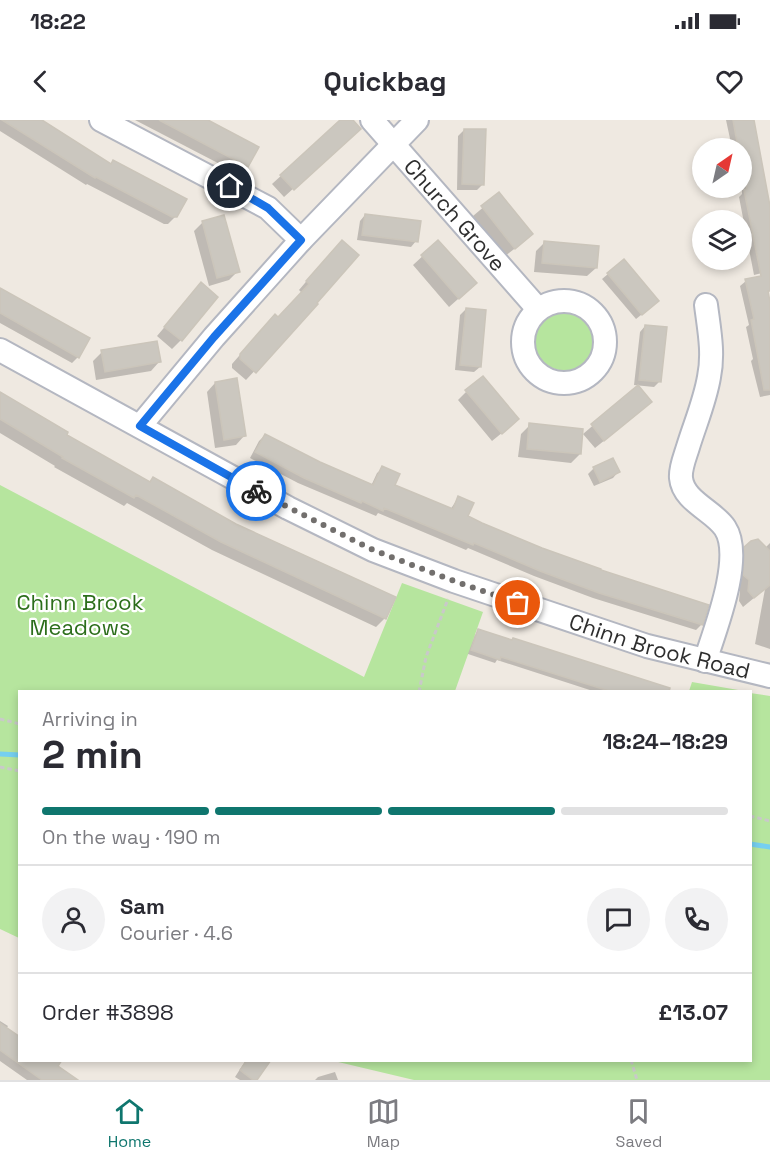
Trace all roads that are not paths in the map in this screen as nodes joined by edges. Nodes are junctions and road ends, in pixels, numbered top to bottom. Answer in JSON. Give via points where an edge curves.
{"nodes":[{"id":1,"x":101,"y":120,"type":"edge"},
{"id":2,"x":372,"y":120,"type":"edge"},
{"id":3,"x":417,"y":120,"type":"edge"},
{"id":4,"x":393,"y":146,"type":"junction"},
{"id":5,"x":301,"y":240,"type":"junction"},
{"id":6,"x":706,"y":305,"type":"dead end"},
{"id":7,"x":538,"y":309,"type":"dead end"},
{"id":8,"x":0,"y":350,"type":"edge"},
{"id":9,"x":140,"y":426,"type":"junction"},
{"id":10,"x":705,"y":661,"type":"junction"},
{"id":11,"x":770,"y":676,"type":"edge"}],
"edges":[{"from":1,"to":5,"type":"street","via":[[268,208]]},
{"from":2,"to":4,"type":"street","name":"Church Grove"},
{"from":3,"to":4,"type":"street"},
{"from":4,"to":5,"type":"street"},
{"from":4,"to":7,"type":"street","name":"Church Grove"},
{"from":5,"to":9,"type":"street"},
{"from":6,"to":10,"type":"street","via":[[711,364],[681,480],[685,491],[726,528],[731,568]]},
{"from":8,"to":9,"type":"street","name":"Chinn Brook Road"},
{"from":9,"to":10,"type":"street","name":"Chinn Brook Road","via":[[373,550],[647,646]]},
{"from":10,"to":11,"type":"street","name":"Chinn Brook Road"}]}
